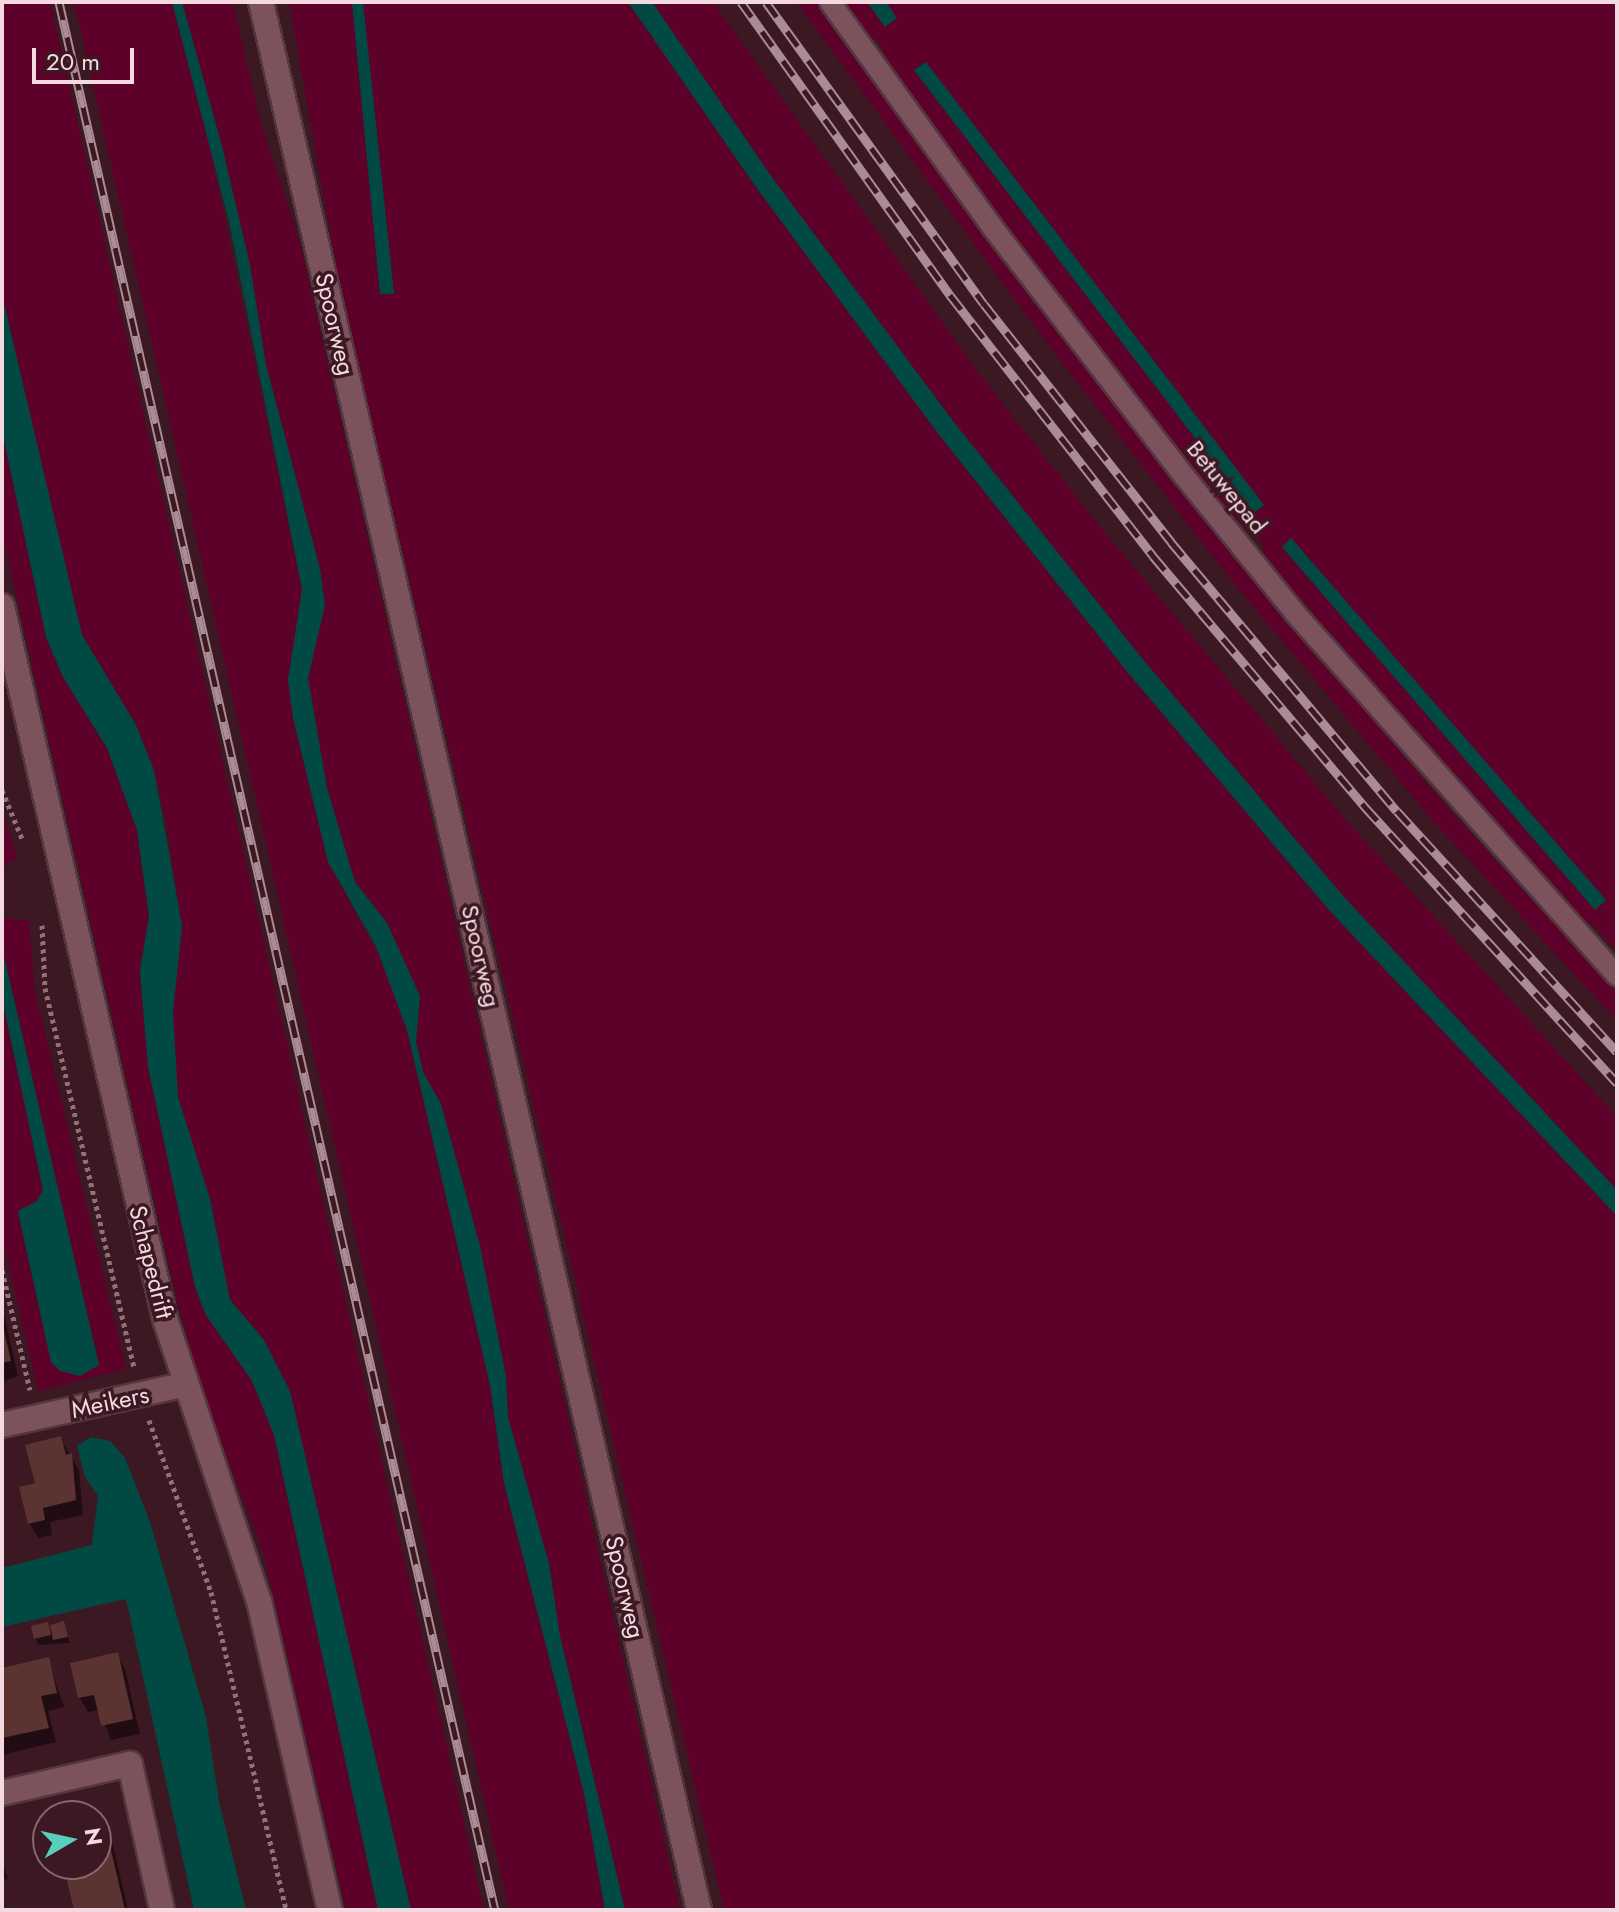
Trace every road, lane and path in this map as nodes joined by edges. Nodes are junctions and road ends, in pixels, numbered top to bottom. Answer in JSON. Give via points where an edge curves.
{"nodes":[{"id":1,"x":261,"y":2,"type":"edge"},
{"id":2,"x":830,"y":2,"type":"edge"},
{"id":3,"x":2,"y":606,"type":"edge"},
{"id":4,"x":2,"y":790,"type":"edge"},
{"id":5,"x":25,"y":846,"type":"dead end"},
{"id":6,"x":40,"y":910,"type":"dead end"},
{"id":7,"x":1617,"y":976,"type":"edge"},
{"id":8,"x":2,"y":1270,"type":"edge"},
{"id":9,"x":183,"y":1385,"type":"junction"},
{"id":10,"x":141,"y":1397,"type":"junction"},
{"id":11,"x":36,"y":1417,"type":"junction"},
{"id":12,"x":2,"y":1425,"type":"edge"},
{"id":13,"x":2,"y":1793,"type":"edge"},
{"id":14,"x":162,"y":1910,"type":"edge"},
{"id":15,"x":286,"y":1910,"type":"edge"},
{"id":16,"x":330,"y":1910,"type":"edge"},
{"id":17,"x":699,"y":1910,"type":"edge"}],
"edges":[{"from":1,"to":17,"type":"street","name":"Spoorweg"},
{"from":2,"to":7,"type":"lane","name":"Betuwepad","via":[[993,228],[1185,477],[1475,821]]},
{"from":3,"to":9,"type":"street","name":"Schapedrift","via":[[118,1126]]},
{"from":4,"to":5,"type":"path"},
{"from":6,"to":10,"type":"path","name":"Schapedrift","via":[[45,988]]},
{"from":8,"to":11,"type":"path"},
{"from":9,"to":10,"type":"street","name":"Meikers"},
{"from":9,"to":16,"type":"street","name":"Schapedrift","via":[[259,1601]]},
{"from":10,"to":11,"type":"street","name":"Meikers"},
{"from":10,"to":15,"type":"path","name":"Schapedrift","via":[[211,1592]]},
{"from":11,"to":12,"type":"street","name":"Meikers"},
{"from":13,"to":14,"type":"street","via":[[130,1764]]}]}
